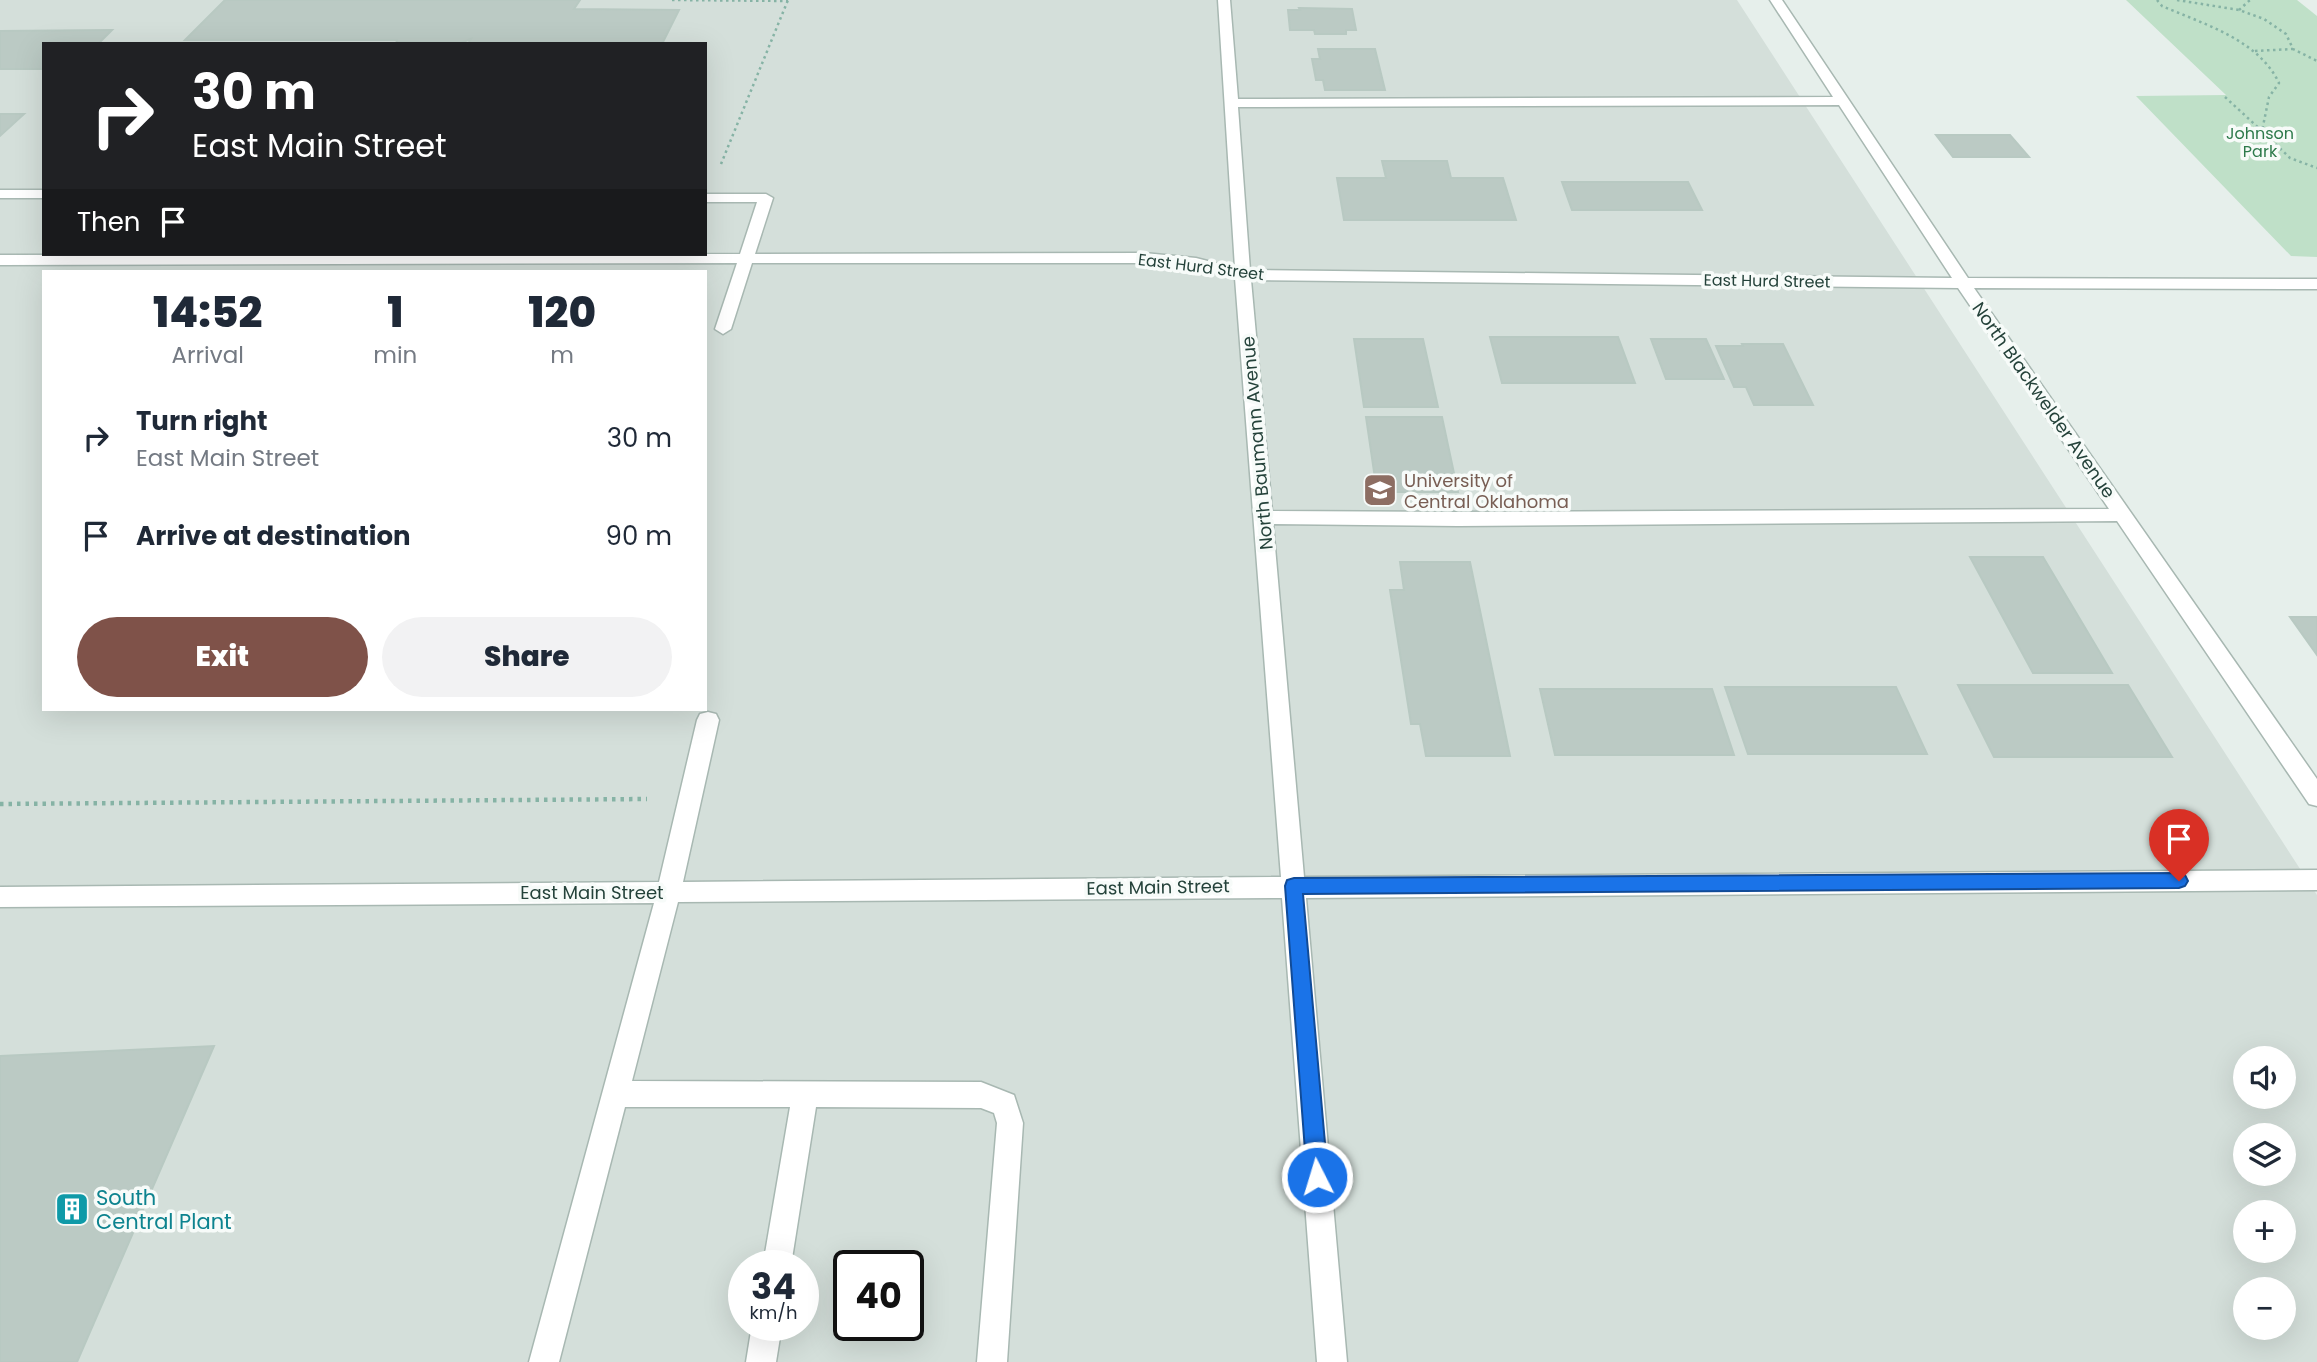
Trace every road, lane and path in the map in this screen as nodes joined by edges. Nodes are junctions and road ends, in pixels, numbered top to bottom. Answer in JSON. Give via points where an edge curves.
{"nodes":[{"id":1,"x":672,"y":0,"type":"edge"},
{"id":2,"x":788,"y":0,"type":"edge"},
{"id":3,"x":1224,"y":0,"type":"edge"},
{"id":4,"x":1776,"y":0,"type":"edge"},
{"id":5,"x":2177,"y":0,"type":"edge"},
{"id":6,"x":2250,"y":0,"type":"edge"},
{"id":7,"x":2159,"y":1,"type":"edge"},
{"id":8,"x":2239,"y":10,"type":"junction"},
{"id":9,"x":2293,"y":49,"type":"junction"},
{"id":10,"x":2254,"y":51,"type":"junction"},
{"id":11,"x":2317,"y":61,"type":"edge"},
{"id":12,"x":2225,"y":97,"type":"dead end"},
{"id":13,"x":1843,"y":101,"type":"junction"},
{"id":14,"x":1231,"y":103,"type":"junction"},
{"id":15,"x":2262,"y":131,"type":"junction"},
{"id":16,"x":2317,"y":168,"type":"edge"},
{"id":17,"x":0,"y":194,"type":"edge"},
{"id":18,"x":42,"y":194,"type":"edge"},
{"id":19,"x":707,"y":196,"type":"edge"},
{"id":20,"x":707,"y":198,"type":"edge"},
{"id":21,"x":744,"y":259,"type":"junction"},
{"id":22,"x":0,"y":260,"type":"edge"},
{"id":23,"x":154,"y":266,"type":"edge"},
{"id":24,"x":1244,"y":275,"type":"junction"},
{"id":25,"x":1963,"y":284,"type":"junction"},
{"id":26,"x":2317,"y":284,"type":"edge"},
{"id":27,"x":723,"y":329,"type":"dead end"},
{"id":28,"x":2123,"y":515,"type":"junction"},
{"id":29,"x":1264,"y":517,"type":"junction"},
{"id":30,"x":708,"y":720,"type":"dead end"},
{"id":31,"x":2317,"y":797,"type":"edge"},
{"id":32,"x":689,"y":799,"type":"junction"},
{"id":33,"x":0,"y":804,"type":"edge"},
{"id":34,"x":2317,"y":880,"type":"edge"},
{"id":35,"x":1294,"y":886,"type":"junction"},
{"id":36,"x":669,"y":891,"type":"junction"},
{"id":37,"x":0,"y":897,"type":"edge"},
{"id":38,"x":615,"y":1094,"type":"junction"},
{"id":39,"x":805,"y":1095,"type":"junction"},
{"id":40,"x":779,"y":1250,"type":"edge"},
{"id":41,"x":764,"y":1341,"type":"edge"},
{"id":42,"x":544,"y":1362,"type":"edge"},
{"id":43,"x":761,"y":1362,"type":"edge"},
{"id":44,"x":992,"y":1362,"type":"edge"},
{"id":45,"x":1332,"y":1362,"type":"edge"}],
"edges":[{"from":1,"to":2,"type":"path"},
{"from":2,"to":19,"type":"path"},
{"from":3,"to":14,"type":"street","name":"North Baumann Avenue"},
{"from":4,"to":13,"type":"street","name":"North Blackwelder Avenue"},
{"from":5,"to":8,"type":"path"},
{"from":6,"to":8,"type":"path"},
{"from":7,"to":10,"type":"path"},
{"from":8,"to":9,"type":"path","via":[[2278,27]]},
{"from":9,"to":10,"type":"path"},
{"from":9,"to":11,"type":"path"},
{"from":10,"to":15,"type":"path","via":[[2269,64],[2278,83],[2269,97]]},
{"from":12,"to":15,"type":"path"},
{"from":13,"to":14,"type":"street"},
{"from":13,"to":25,"type":"street","name":"North Blackwelder Avenue"},
{"from":14,"to":24,"type":"street","name":"North Baumann Avenue"},
{"from":15,"to":16,"type":"path","via":[[2290,159]]},
{"from":17,"to":18,"type":"street"},
{"from":20,"to":21,"type":"street","via":[[766,198]]},
{"from":21,"to":23,"type":"street","name":"East Hurd Street"},
{"from":21,"to":24,"type":"street","name":"East Hurd Street","via":[[1144,258],[1196,263]]},
{"from":21,"to":27,"type":"street"},
{"from":22,"to":23,"type":"street","name":"East Hurd Street"},
{"from":24,"to":25,"type":"street","name":"East Hurd Street"},
{"from":24,"to":29,"type":"street","name":"North Baumann Avenue"},
{"from":25,"to":26,"type":"street","name":"East Hurd Street"},
{"from":25,"to":28,"type":"street","name":"North Blackwelder Avenue"},
{"from":28,"to":29,"type":"street"},
{"from":28,"to":31,"type":"street","name":"North Blackwelder Avenue"},
{"from":29,"to":35,"type":"street","name":"North Baumann Avenue"},
{"from":30,"to":32,"type":"street"},
{"from":32,"to":33,"type":"path"},
{"from":32,"to":36,"type":"street"},
{"from":34,"to":35,"type":"street","name":"East Main Street"},
{"from":35,"to":36,"type":"street","name":"East Main Street"},
{"from":35,"to":45,"type":"street","name":"North Baumann Avenue"},
{"from":36,"to":37,"type":"street","name":"East Main Street"},
{"from":36,"to":38,"type":"street"},
{"from":38,"to":39,"type":"street"},
{"from":38,"to":42,"type":"street"},
{"from":39,"to":40,"type":"street"},
{"from":39,"to":44,"type":"street","via":[[981,1095],[1005,1104],[1010,1123]]},
{"from":41,"to":43,"type":"street"}]}
